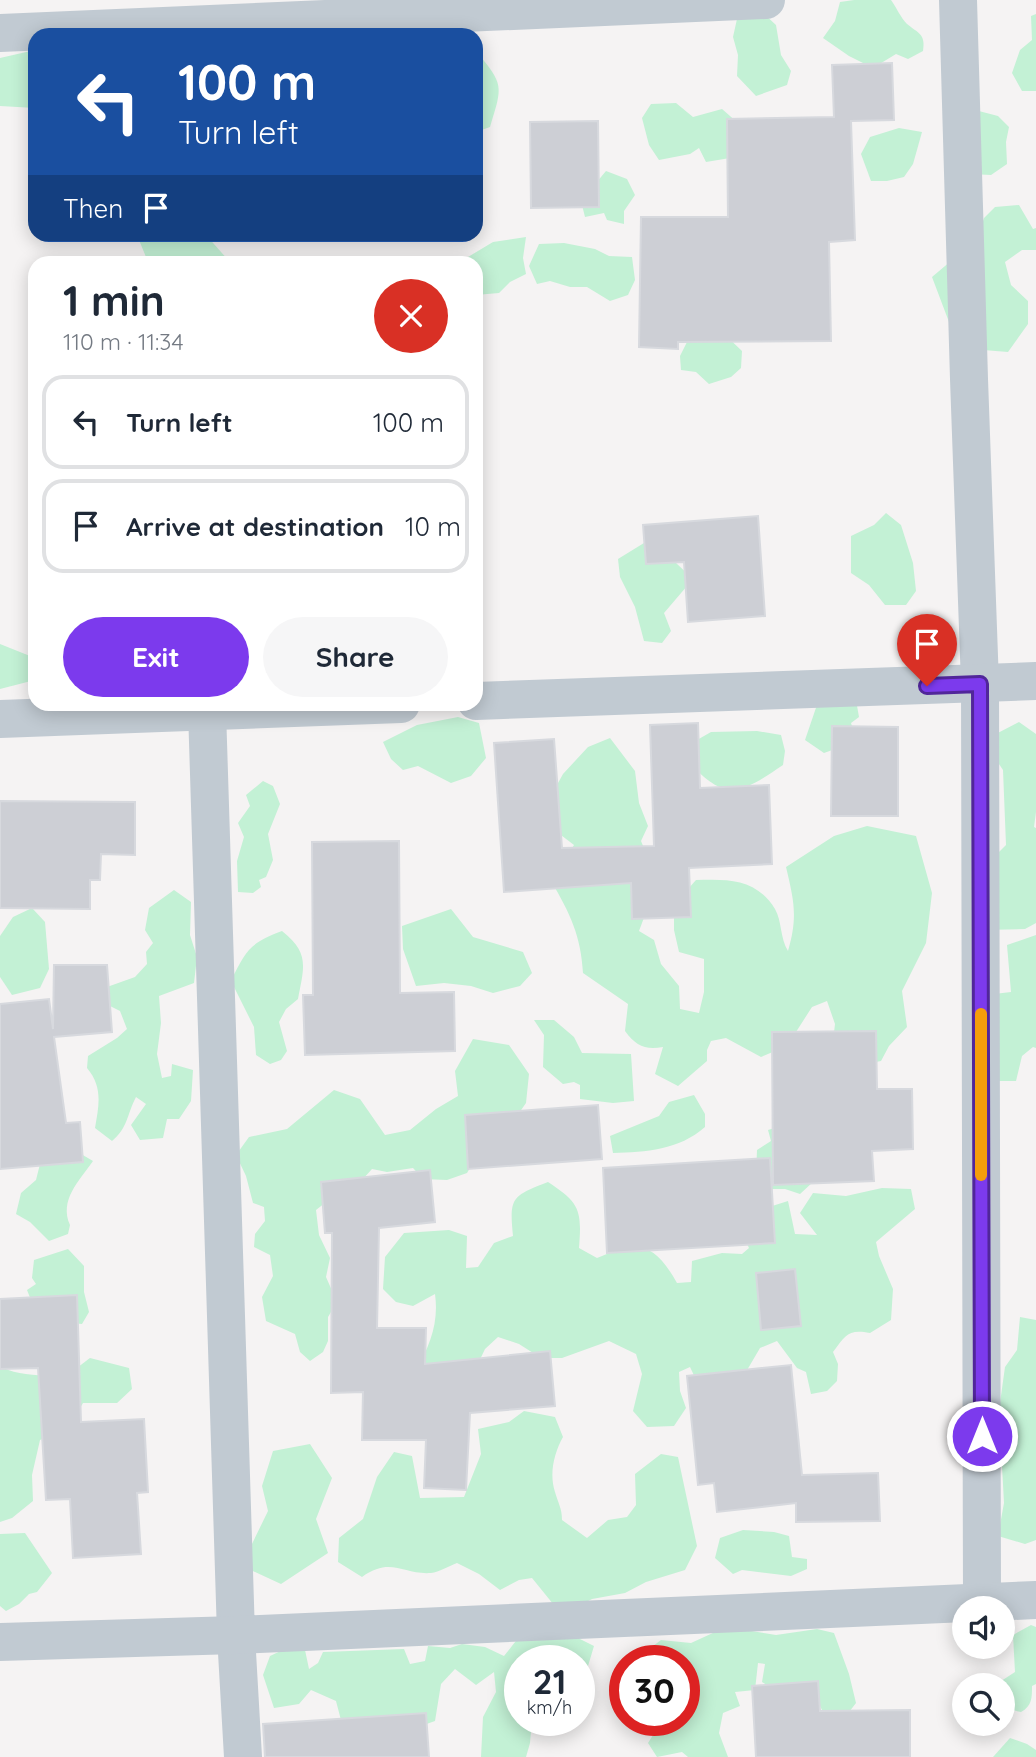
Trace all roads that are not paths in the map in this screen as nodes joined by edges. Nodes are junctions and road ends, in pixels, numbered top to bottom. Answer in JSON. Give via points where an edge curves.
{"nodes":[{"id":1,"x":766,"y":0,"type":"edge"},
{"id":2,"x":958,"y":0,"type":"edge"},
{"id":3,"x":116,"y":28,"type":"edge"},
{"id":4,"x":28,"y":32,"type":"edge"},
{"id":5,"x":0,"y":33,"type":"edge"},
{"id":6,"x":1036,"y":681,"type":"edge"},
{"id":7,"x":980,"y":684,"type":"junction"},
{"id":8,"x":483,"y":701,"type":"edge"},
{"id":9,"x":185,"y":711,"type":"edge"},
{"id":10,"x":208,"y":711,"type":"edge"},
{"id":11,"x":0,"y":719,"type":"edge"},
{"id":12,"x":982,"y":1596,"type":"edge"},
{"id":13,"x":1036,"y":1600,"type":"edge"},
{"id":14,"x":1015,"y":1601,"type":"edge"},
{"id":15,"x":952,"y":1604,"type":"edge"},
{"id":16,"x":236,"y":1635,"type":"junction"},
{"id":17,"x":0,"y":1642,"type":"edge"},
{"id":18,"x":243,"y":1757,"type":"edge"}],
"edges":[{"from":1,"to":3,"type":"street"},
{"from":2,"to":7,"type":"street"},
{"from":4,"to":5,"type":"street"},
{"from":6,"to":7,"type":"street"},
{"from":7,"to":8,"type":"street"},
{"from":7,"to":12,"type":"street"},
{"from":9,"to":11,"type":"street"},
{"from":10,"to":16,"type":"street"},
{"from":13,"to":14,"type":"street"},
{"from":15,"to":16,"type":"street"},
{"from":16,"to":17,"type":"street"},
{"from":16,"to":18,"type":"street"}]}
